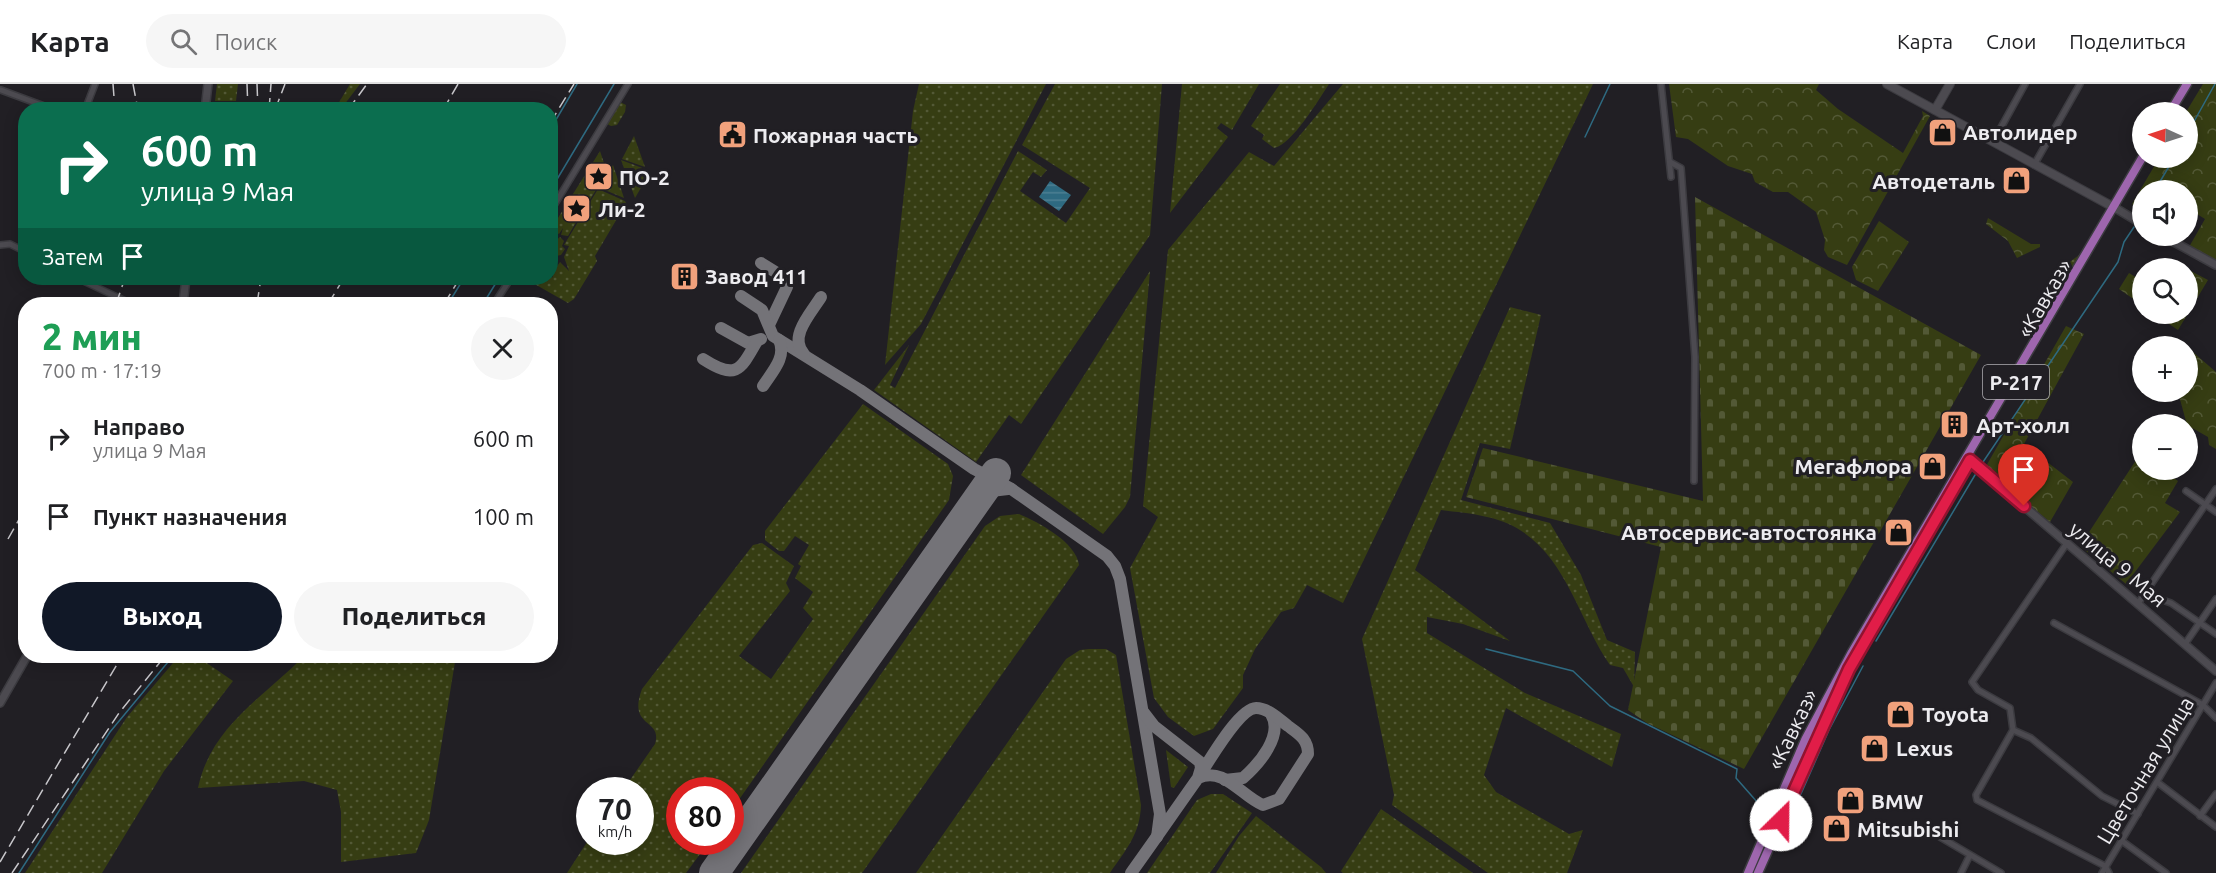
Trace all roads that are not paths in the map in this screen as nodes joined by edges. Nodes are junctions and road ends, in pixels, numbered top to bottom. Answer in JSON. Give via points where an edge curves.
{"nodes":[{"id":1,"x":95,"y":84,"type":"edge"},
{"id":2,"x":207,"y":84,"type":"edge"},
{"id":3,"x":628,"y":84,"type":"edge"},
{"id":4,"x":1661,"y":84,"type":"edge"},
{"id":5,"x":1887,"y":84,"type":"edge"},
{"id":6,"x":1950,"y":84,"type":"edge"},
{"id":7,"x":2025,"y":84,"type":"edge"},
{"id":8,"x":2080,"y":84,"type":"edge"},
{"id":9,"x":2189,"y":84,"type":"edge"},
{"id":10,"x":1,"y":89,"type":"edge"},
{"id":11,"x":34,"y":102,"type":"edge"},
{"id":12,"x":88,"y":102,"type":"edge"},
{"id":13,"x":206,"y":102,"type":"edge"},
{"id":14,"x":2177,"y":102,"type":"edge"},
{"id":15,"x":2180,"y":102,"type":"edge"},
{"id":16,"x":1935,"y":110,"type":"junction"},
{"id":17,"x":1993,"y":142,"type":"junction"},
{"id":18,"x":1670,"y":162,"type":"junction"},
{"id":19,"x":2034,"y":165,"type":"junction"},
{"id":20,"x":2137,"y":168,"type":"edge"},
{"id":21,"x":2142,"y":168,"type":"edge"},
{"id":22,"x":1671,"y":177,"type":"dead end"},
{"id":23,"x":558,"y":199,"type":"edge"},
{"id":24,"x":2115,"y":208,"type":"junction"},
{"id":25,"x":2132,"y":218,"type":"edge"},
{"id":26,"x":0,"y":245,"type":"edge"},
{"id":27,"x":2181,"y":246,"type":"edge"},
{"id":28,"x":18,"y":248,"type":"edge"},
{"id":29,"x":2216,"y":265,"type":"edge"},
{"id":30,"x":92,"y":285,"type":"edge"},
{"id":31,"x":117,"y":297,"type":"edge"},
{"id":32,"x":1970,"y":460,"type":"junction"},
{"id":33,"x":1694,"y":481,"type":"dead end"},
{"id":34,"x":2216,"y":489,"type":"edge"},
{"id":35,"x":2186,"y":491,"type":"dead end"},
{"id":36,"x":2206,"y":505,"type":"junction"},
{"id":37,"x":2216,"y":513,"type":"edge"},
{"id":38,"x":2067,"y":543,"type":"junction"},
{"id":39,"x":2145,"y":594,"type":"junction"},
{"id":40,"x":2216,"y":599,"type":"edge"},
{"id":41,"x":2139,"y":603,"type":"junction"},
{"id":42,"x":2054,"y":622,"type":"dead end"},
{"id":43,"x":2200,"y":622,"type":"junction"},
{"id":44,"x":2216,"y":634,"type":"edge"},
{"id":45,"x":2185,"y":644,"type":"junction"},
{"id":46,"x":23,"y":663,"type":"edge"},
{"id":47,"x":2216,"y":670,"type":"edge"},
{"id":48,"x":2216,"y":683,"type":"edge"},
{"id":49,"x":0,"y":703,"type":"edge"},
{"id":50,"x":2203,"y":705,"type":"junction"},
{"id":51,"x":2216,"y":718,"type":"edge"},
{"id":52,"x":2013,"y":730,"type":"junction"},
{"id":53,"x":2157,"y":782,"type":"junction"},
{"id":54,"x":2216,"y":794,"type":"edge"},
{"id":55,"x":2138,"y":814,"type":"junction"},
{"id":56,"x":2200,"y":816,"type":"junction"},
{"id":57,"x":2216,"y":827,"type":"edge"},
{"id":58,"x":1935,"y":834,"type":"dead end"},
{"id":59,"x":2121,"y":841,"type":"junction"},
{"id":60,"x":1970,"y":855,"type":"junction"},
{"id":61,"x":2105,"y":866,"type":"junction"},
{"id":62,"x":1748,"y":873,"type":"edge"},
{"id":63,"x":1758,"y":873,"type":"edge"},
{"id":64,"x":1961,"y":873,"type":"edge"},
{"id":65,"x":2001,"y":873,"type":"edge"},
{"id":66,"x":2102,"y":873,"type":"edge"},
{"id":67,"x":2109,"y":873,"type":"edge"},
{"id":68,"x":2166,"y":873,"type":"edge"}],
"edges":[{"from":1,"to":12,"type":"street"},
{"from":2,"to":13,"type":"street"},
{"from":3,"to":23,"type":"street"},
{"from":4,"to":18,"type":"street"},
{"from":5,"to":16,"type":"main road"},
{"from":6,"to":16,"type":"main road"},
{"from":7,"to":17,"type":"street"},
{"from":8,"to":19,"type":"street"},
{"from":9,"to":14,"type":"highway"},
{"from":9,"to":15,"type":"highway"},
{"from":10,"to":11,"type":"street"},
{"from":16,"to":17,"type":"main road"},
{"from":17,"to":19,"type":"main road"},
{"from":18,"to":22,"type":"street"},
{"from":18,"to":33,"type":"street","via":[[1681,168],[1695,357]]},
{"from":19,"to":24,"type":"main road"},
{"from":20,"to":24,"type":"highway","number":"Р-217"},
{"from":21,"to":24,"type":"highway","name":"«Кавказ»","number":"Р-217"},
{"from":24,"to":25,"type":"street"},
{"from":24,"to":32,"type":"highway","name":"«Кавказ»","number":"Р-217"},
{"from":24,"to":62,"type":"highway","name":"«Кавказ»","number":"Р-217","via":[[1824,702]]},
{"from":26,"to":28,"type":"street"},
{"from":27,"to":29,"type":"street"},
{"from":30,"to":31,"type":"street"},
{"from":32,"to":38,"type":"street","name":"улица 9 Мая"},
{"from":32,"to":63,"type":"highway","name":"«Кавказ»","number":"Р-217","via":[[1849,669]]},
{"from":34,"to":36,"type":"street"},
{"from":35,"to":36,"type":"street"},
{"from":36,"to":37,"type":"street"},
{"from":36,"to":39,"type":"street"},
{"from":38,"to":41,"type":"street","name":"улица 9 Мая"},
{"from":38,"to":52,"type":"street","via":[[1972,682],[1978,690],[2010,708]]},
{"from":39,"to":41,"type":"street"},
{"from":39,"to":43,"type":"street","via":[[2171,603]]},
{"from":40,"to":43,"type":"street"},
{"from":41,"to":45,"type":"street","name":"улица 9 Мая"},
{"from":42,"to":50,"type":"street"},
{"from":43,"to":44,"type":"street"},
{"from":43,"to":45,"type":"street"},
{"from":45,"to":47,"type":"street","name":"улица 9 Мая"},
{"from":46,"to":49,"type":"street"},
{"from":48,"to":50,"type":"street","name":"Цветочная улица"},
{"from":50,"to":51,"type":"street"},
{"from":50,"to":53,"type":"street","name":"Цветочная улица"},
{"from":52,"to":55,"type":"street","via":[[2031,738],[2102,796]]},
{"from":52,"to":61,"type":"street","via":[[1976,795],[1977,800]]},
{"from":53,"to":55,"type":"street","name":"Цветочная улица"},
{"from":53,"to":56,"type":"street"},
{"from":54,"to":56,"type":"street"},
{"from":55,"to":59,"type":"street","name":"Цветочная улица"},
{"from":56,"to":57,"type":"street"},
{"from":58,"to":60,"type":"street"},
{"from":59,"to":61,"type":"street","name":"Цветочная улица"},
{"from":59,"to":68,"type":"street"},
{"from":60,"to":64,"type":"street"},
{"from":60,"to":65,"type":"street"},
{"from":61,"to":66,"type":"street","name":"Цветочная улица"},
{"from":61,"to":67,"type":"street"}]}
